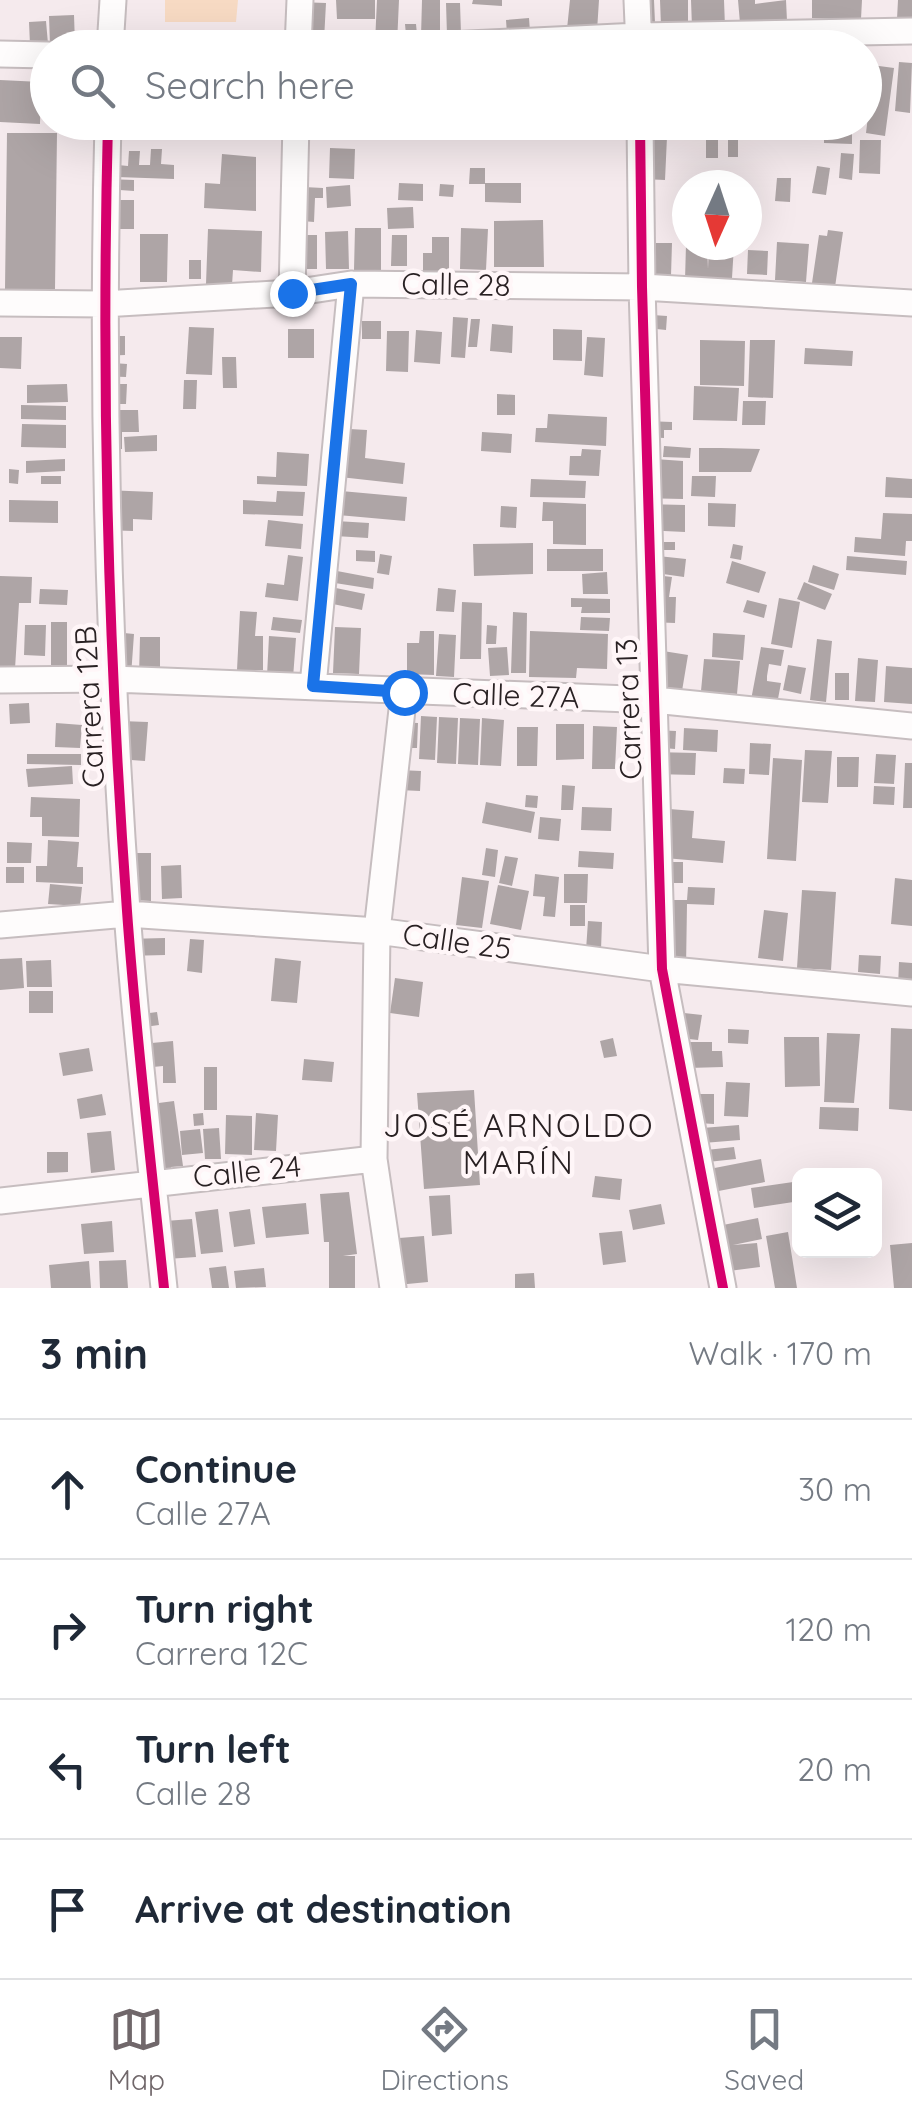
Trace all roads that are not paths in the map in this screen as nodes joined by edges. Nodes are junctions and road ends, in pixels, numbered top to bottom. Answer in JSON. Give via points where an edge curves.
{"nodes":[{"id":1,"x":113,"y":0,"type":"edge"},
{"id":2,"x":300,"y":0,"type":"edge"},
{"id":3,"x":638,"y":0,"type":"edge"},
{"id":4,"x":111,"y":30,"type":"edge"},
{"id":5,"x":299,"y":30,"type":"edge"},
{"id":6,"x":639,"y":30,"type":"edge"},
{"id":7,"x":912,"y":31,"type":"edge"},
{"id":8,"x":882,"y":32,"type":"edge"},
{"id":9,"x":0,"y":54,"type":"edge"},
{"id":10,"x":30,"y":55,"type":"edge"},
{"id":11,"x":108,"y":140,"type":"edge"},
{"id":12,"x":296,"y":140,"type":"edge"},
{"id":13,"x":640,"y":140,"type":"edge"},
{"id":14,"x":351,"y":284,"type":"junction"},
{"id":15,"x":642,"y":287,"type":"junction"},
{"id":16,"x":292,"y":293,"type":"junction"},
{"id":17,"x":0,"y":303,"type":"edge"},
{"id":18,"x":912,"y":303,"type":"edge"},
{"id":19,"x":103,"y":304,"type":"junction"},
{"id":20,"x":112,"y":679,"type":"junction"},
{"id":21,"x":0,"y":680,"type":"edge"},
{"id":22,"x":313,"y":686,"type":"junction"},
{"id":23,"x":404,"y":692,"type":"junction"},
{"id":24,"x":654,"y":700,"type":"junction"},
{"id":25,"x":912,"y":726,"type":"edge"},
{"id":26,"x":127,"y":914,"type":"junction"},
{"id":27,"x":0,"y":925,"type":"edge"},
{"id":28,"x":378,"y":931,"type":"junction"},
{"id":29,"x":662,"y":969,"type":"junction"},
{"id":30,"x":912,"y":993,"type":"edge"},
{"id":31,"x":374,"y":1159,"type":"junction"},
{"id":32,"x":153,"y":1182,"type":"junction"},
{"id":33,"x":0,"y":1201,"type":"edge"},
{"id":34,"x":164,"y":1288,"type":"edge"},
{"id":35,"x":393,"y":1288,"type":"edge"},
{"id":36,"x":723,"y":1288,"type":"edge"}],
"edges":[{"from":1,"to":4,"type":"street"},
{"from":2,"to":5,"type":"street"},
{"from":3,"to":6,"type":"street"},
{"from":7,"to":8,"type":"street"},
{"from":9,"to":10,"type":"street"},
{"from":11,"to":19,"type":"street","name":"Carrera 12B"},
{"from":12,"to":16,"type":"street"},
{"from":13,"to":15,"type":"street","name":"Carrera 13"},
{"from":14,"to":15,"type":"street","name":"Calle 28"},
{"from":14,"to":16,"type":"street","name":"Calle 28"},
{"from":14,"to":22,"type":"street"},
{"from":15,"to":18,"type":"street","name":"Calle 28"},
{"from":15,"to":24,"type":"street","name":"Carrera 13"},
{"from":16,"to":19,"type":"street","name":"Calle 28"},
{"from":17,"to":19,"type":"street","name":"Calle 28"},
{"from":19,"to":20,"type":"street","name":"Carrera 12B"},
{"from":20,"to":21,"type":"street","name":"Calle 27A"},
{"from":20,"to":22,"type":"street","name":"Calle 27A"},
{"from":20,"to":26,"type":"street","name":"Carrera 12B"},
{"from":22,"to":23,"type":"street","name":"Calle 27A"},
{"from":23,"to":24,"type":"street","name":"Calle 27A"},
{"from":23,"to":28,"type":"street"},
{"from":24,"to":25,"type":"street","name":"Calle 27A"},
{"from":24,"to":29,"type":"street","name":"Carrera 13"},
{"from":26,"to":27,"type":"street","name":"Calle 25"},
{"from":26,"to":28,"type":"street","name":"Calle 25"},
{"from":26,"to":32,"type":"street","name":"Carrera 12B"},
{"from":28,"to":29,"type":"street","name":"Calle 25"},
{"from":28,"to":31,"type":"street"},
{"from":29,"to":30,"type":"street","name":"Calle 25"},
{"from":29,"to":36,"type":"street","name":"Carrera 13"},
{"from":31,"to":32,"type":"street","name":"Calle 24"},
{"from":31,"to":35,"type":"street"},
{"from":32,"to":33,"type":"street","name":"Calle 24"},
{"from":32,"to":34,"type":"street","name":"Carrera 12B"}]}
